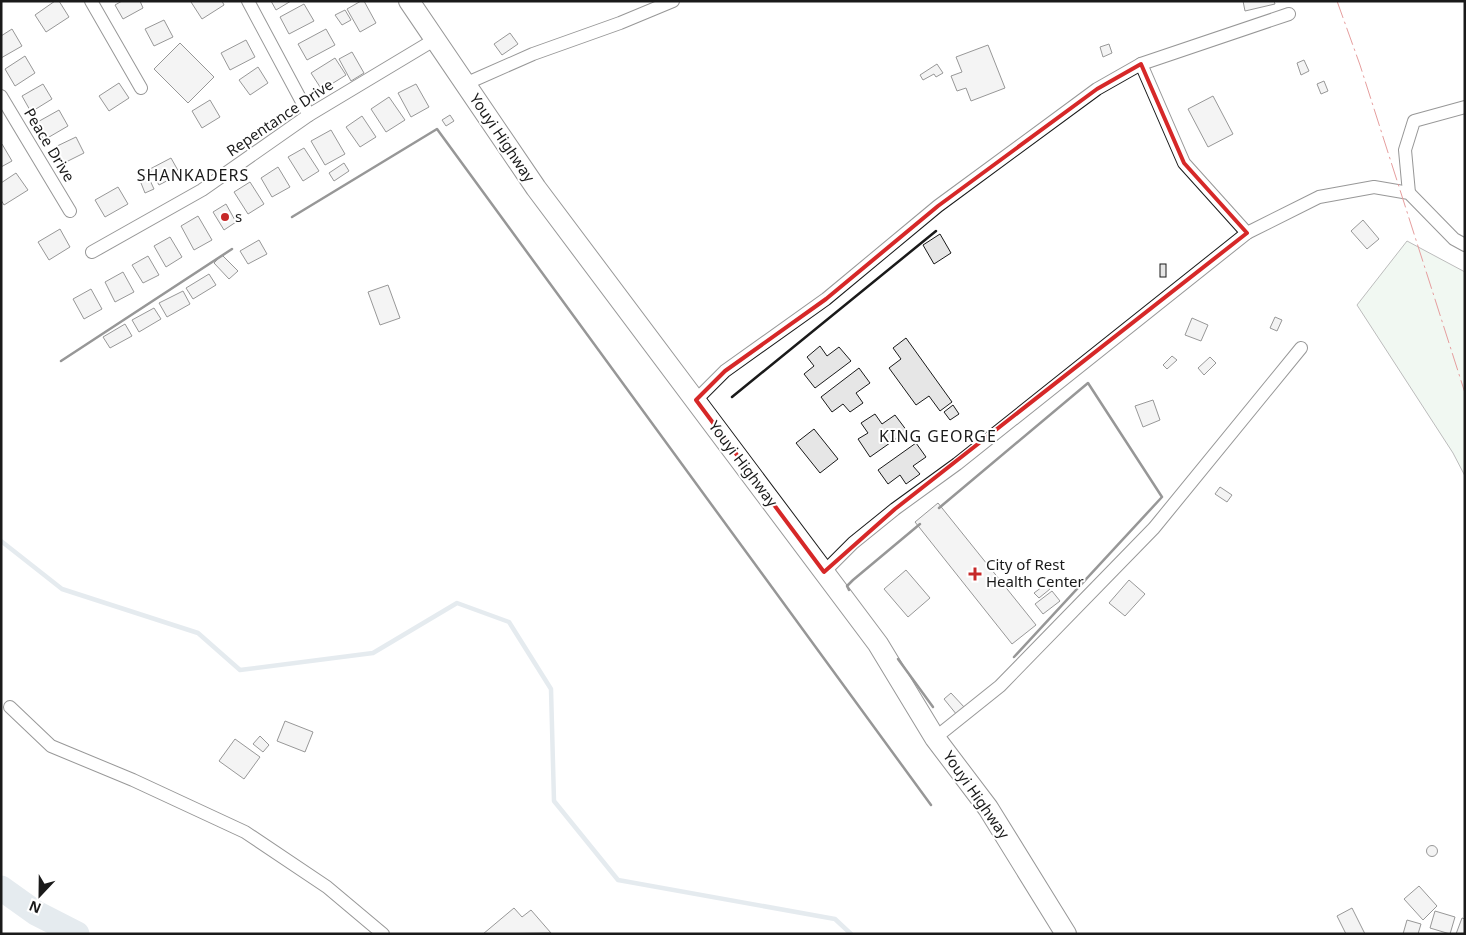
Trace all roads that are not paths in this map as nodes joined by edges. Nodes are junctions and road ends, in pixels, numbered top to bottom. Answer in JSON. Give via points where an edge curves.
{"nodes":[{"id":1,"x":91,"y":1,"type":"edge"},
{"id":2,"x":248,"y":1,"type":"edge"},
{"id":3,"x":408,"y":1,"type":"edge"},
{"id":4,"x":673,"y":1,"type":"edge"},
{"id":5,"x":1288,"y":14,"type":"dead end"},
{"id":6,"x":434,"y":40,"type":"junction"},
{"id":7,"x":1141,"y":64,"type":"junction"},
{"id":8,"x":465,"y":84,"type":"junction"},
{"id":9,"x":141,"y":88,"type":"dead end"},
{"id":10,"x":1,"y":96,"type":"edge"},
{"id":11,"x":1465,"y":107,"type":"edge"},
{"id":12,"x":309,"y":115,"type":"junction"},
{"id":13,"x":1409,"y":193,"type":"junction"},
{"id":14,"x":70,"y":211,"type":"dead end"},
{"id":15,"x":1247,"y":233,"type":"junction"},
{"id":16,"x":1465,"y":245,"type":"edge"},
{"id":17,"x":92,"y":252,"type":"dead end"},
{"id":18,"x":1301,"y":348,"type":"dead end"},
{"id":19,"x":696,"y":400,"type":"junction"},
{"id":20,"x":824,"y":572,"type":"junction"},
{"id":21,"x":10,"y":707,"type":"dead end"},
{"id":22,"x":935,"y":738,"type":"junction"},
{"id":23,"x":383,"y":934,"type":"edge"},
{"id":24,"x":1066,"y":934,"type":"edge"}],
"edges":[{"from":1,"to":9,"type":"street"},
{"from":2,"to":12,"type":"street"},
{"from":3,"to":6,"type":"main road","name":"Youyi Highway"},
{"from":4,"to":8,"type":"street","via":[[533,54]]},
{"from":5,"to":7,"type":"street"},
{"from":6,"to":8,"type":"main road","name":"Youyi Highway"},
{"from":6,"to":12,"type":"street","name":"Repentance Drive"},
{"from":7,"to":15,"type":"street","via":[[1184,163]]},
{"from":7,"to":19,"type":"street","via":[[1097,89],[938,206],[826,299],[724,371]]},
{"from":8,"to":19,"type":"main road","name":"Youyi Highway","via":[[536,188]]},
{"from":10,"to":14,"type":"street","name":"Peace Drive"},
{"from":11,"to":13,"type":"street","via":[[1414,121],[1405,150]]},
{"from":12,"to":17,"type":"street","name":"Repentance Drive","via":[[202,190]]},
{"from":13,"to":15,"type":"street","via":[[1374,187],[1319,197]]},
{"from":13,"to":16,"type":"street"},
{"from":15,"to":20,"type":"street","via":[[957,464],[895,509]]},
{"from":18,"to":22,"type":"street","via":[[1154,528],[1000,686]]},
{"from":19,"to":20,"type":"main road","name":"Youyi Highway"},
{"from":20,"to":22,"type":"main road","name":"Youyi Highway","via":[[878,644]]},
{"from":21,"to":23,"type":"street","via":[[51,746],[245,832],[327,887]]},
{"from":22,"to":24,"type":"main road","name":"Youyi Highway","via":[[988,808]]}]}
